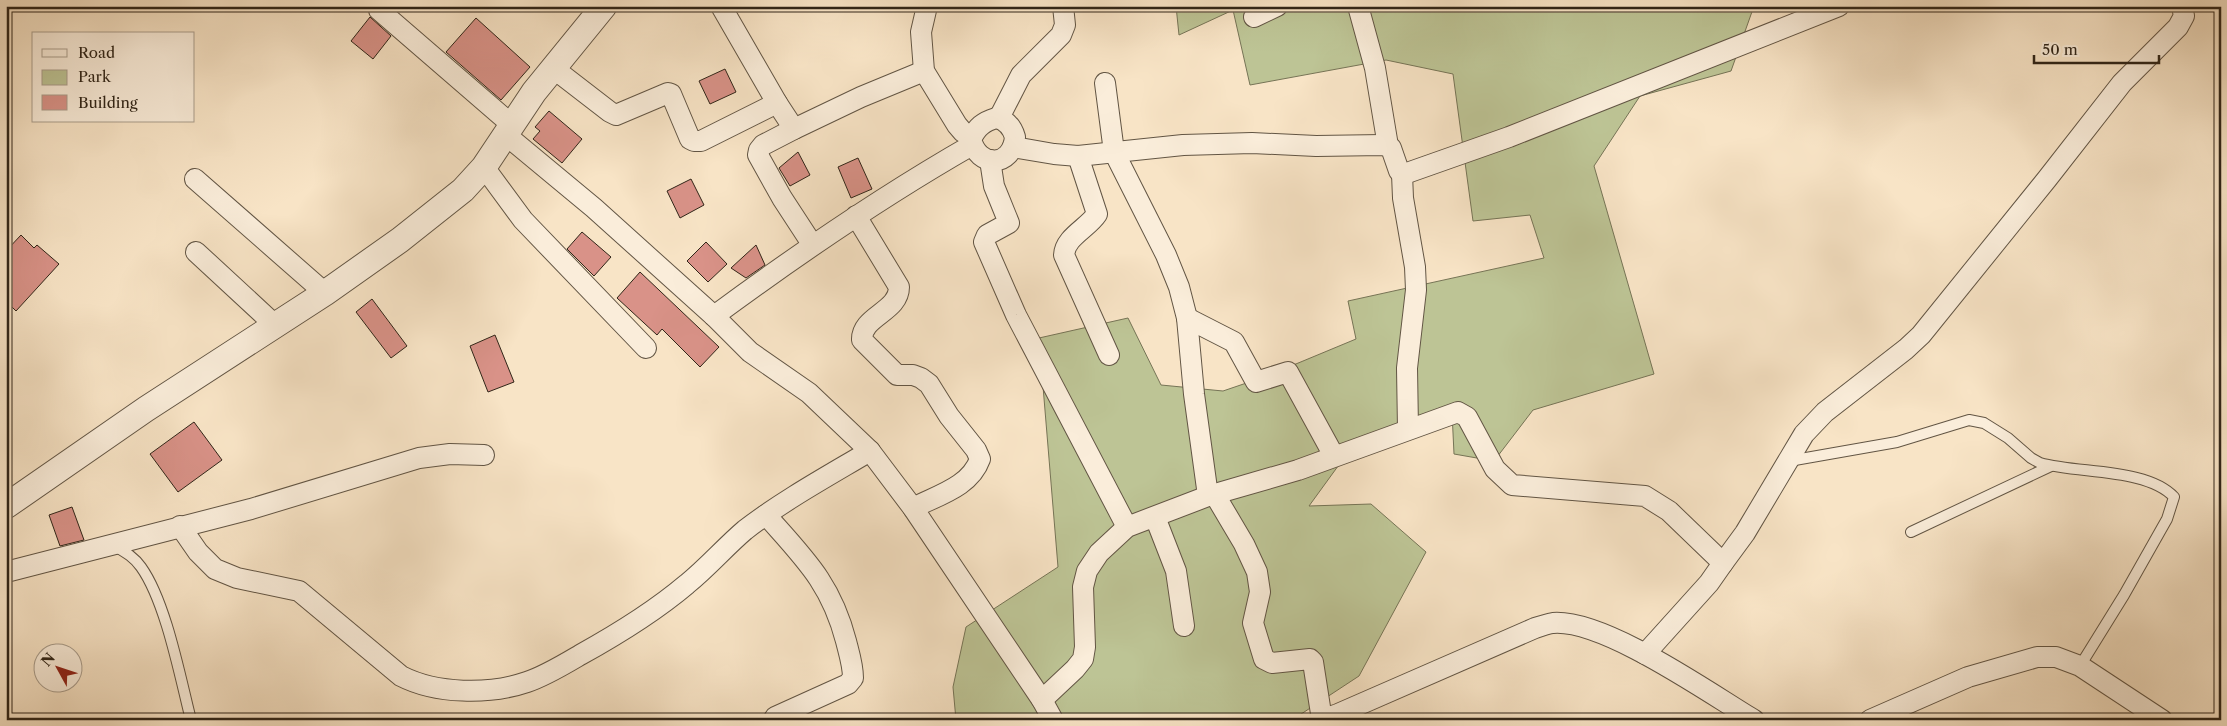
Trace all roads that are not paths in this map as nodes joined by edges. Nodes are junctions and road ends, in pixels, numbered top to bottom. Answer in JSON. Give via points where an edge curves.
{"nodes":[{"id":1,"x":604,"y":6,"type":"edge"},
{"id":2,"x":721,"y":6,"type":"edge"},
{"id":3,"x":927,"y":6,"type":"edge"},
{"id":4,"x":1063,"y":6,"type":"edge"},
{"id":5,"x":1277,"y":6,"type":"edge"},
{"id":6,"x":1358,"y":6,"type":"edge"},
{"id":7,"x":1839,"y":6,"type":"edge"},
{"id":8,"x":379,"y":10,"type":"dead end"},
{"id":9,"x":2187,"y":10,"type":"edge"},
{"id":10,"x":1254,"y":17,"type":"dead end"},
{"id":11,"x":554,"y":68,"type":"junction"},
{"id":12,"x":924,"y":71,"type":"junction"},
{"id":13,"x":1105,"y":83,"type":"dead end"},
{"id":14,"x":777,"y":103,"type":"junction"},
{"id":15,"x":999,"y":118,"type":"junction"},
{"id":16,"x":794,"y":129,"type":"junction"},
{"id":17,"x":509,"y":130,"type":"junction"},
{"id":18,"x":972,"y":141,"type":"junction"},
{"id":19,"x":1388,"y":146,"type":"junction"},
{"id":20,"x":1013,"y":147,"type":"junction"},
{"id":21,"x":1114,"y":152,"type":"junction"},
{"id":22,"x":1078,"y":156,"type":"junction"},
{"id":23,"x":990,"y":160,"type":"junction"},
{"id":24,"x":484,"y":167,"type":"junction"},
{"id":25,"x":1402,"y":174,"type":"junction"},
{"id":26,"x":195,"y":179,"type":"dead end"},
{"id":27,"x":856,"y":216,"type":"junction"},
{"id":28,"x":812,"y":244,"type":"junction"},
{"id":29,"x":196,"y":252,"type":"dead end"},
{"id":30,"x":324,"y":293,"type":"junction"},
{"id":31,"x":714,"y":316,"type":"junction"},
{"id":32,"x":1187,"y":318,"type":"junction"},
{"id":33,"x":274,"y":325,"type":"junction"},
{"id":34,"x":646,"y":348,"type":"dead end"},
{"id":35,"x":1109,"y":355,"type":"dead end"},
{"id":36,"x":1408,"y":429,"type":"junction"},
{"id":37,"x":870,"y":451,"type":"junction"},
{"id":38,"x":484,"y":456,"type":"dead end"},
{"id":39,"x":1334,"y":456,"type":"junction"},
{"id":40,"x":1788,"y":462,"type":"junction"},
{"id":41,"x":2051,"y":466,"type":"junction"},
{"id":42,"x":1211,"y":495,"type":"junction"},
{"id":43,"x":6,"y":506,"type":"edge"},
{"id":44,"x":913,"y":508,"type":"junction"},
{"id":45,"x":766,"y":515,"type":"junction"},
{"id":46,"x":1155,"y":517,"type":"junction"},
{"id":47,"x":180,"y":526,"type":"junction"},
{"id":48,"x":1127,"y":527,"type":"junction"},
{"id":49,"x":1911,"y":532,"type":"dead end"},
{"id":50,"x":112,"y":544,"type":"junction"},
{"id":51,"x":1724,"y":563,"type":"junction"},
{"id":52,"x":6,"y":572,"type":"edge"},
{"id":53,"x":1184,"y":626,"type":"dead end"},
{"id":54,"x":1645,"y":654,"type":"junction"},
{"id":55,"x":2080,"y":666,"type":"junction"},
{"id":56,"x":1042,"y":700,"type":"junction"},
{"id":57,"x":775,"y":717,"type":"dead end"},
{"id":58,"x":191,"y":720,"type":"edge"},
{"id":59,"x":1054,"y":720,"type":"edge"},
{"id":60,"x":1321,"y":720,"type":"edge"},
{"id":61,"x":1754,"y":720,"type":"edge"},
{"id":62,"x":1870,"y":720,"type":"edge"},
{"id":63,"x":2162,"y":720,"type":"edge"}],
"edges":[{"from":1,"to":11,"type":"street"},
{"from":2,"to":14,"type":"street"},
{"from":3,"to":12,"type":"street","via":[[921,32]]},
{"from":4,"to":15,"type":"street","via":[[1065,25],[1062,35],[1021,75]]},
{"from":5,"to":10,"type":"street"},
{"from":6,"to":19,"type":"street","via":[[1374,68]]},
{"from":7,"to":25,"type":"street","via":[[1509,137]]},
{"from":8,"to":17,"type":"street"},
{"from":9,"to":40,"type":"street","via":[[2178,27],[2122,82],[1921,335],[1825,412],[1804,434]]},
{"from":11,"to":14,"type":"street","via":[[616,115],[671,94],[690,139],[694,141]]},
{"from":11,"to":17,"type":"street"},
{"from":12,"to":16,"type":"street"},
{"from":12,"to":18,"type":"street"},
{"from":13,"to":21,"type":"street"},
{"from":14,"to":16,"type":"street"},
{"from":15,"to":18,"type":"street","via":[[985,121],[976,128]]},
{"from":15,"to":20,"type":"street","via":[[1013,131]]},
{"from":16,"to":28,"type":"street","via":[[763,145],[758,154]]},
{"from":17,"to":24,"type":"street"},
{"from":17,"to":31,"type":"street"},
{"from":18,"to":23,"type":"street","via":[[977,152]]},
{"from":18,"to":27,"type":"street"},
{"from":19,"to":21,"type":"street","via":[[1252,143]]},
{"from":19,"to":25,"type":"street"},
{"from":20,"to":22,"type":"street"},
{"from":20,"to":23,"type":"street","via":[[1002,158]]},
{"from":21,"to":22,"type":"street"},
{"from":21,"to":32,"type":"street","via":[[1166,255]]},
{"from":22,"to":35,"type":"street","via":[[1096,214],[1068,243],[1064,255]]},
{"from":23,"to":48,"type":"street","via":[[994,186],[1009,222],[988,235],[984,242],[1016,315]]},
{"from":24,"to":30,"type":"street","via":[[462,190],[400,240]]},
{"from":24,"to":34,"type":"street","via":[[523,220]]},
{"from":25,"to":36,"type":"street","via":[[1416,290],[1407,368]]},
{"from":26,"to":30,"type":"street"},
{"from":27,"to":28,"type":"street"},
{"from":27,"to":44,"type":"street","via":[[899,288],[895,302],[865,327],[861,333],[862,340],[897,375],[912,375],[929,384],[980,458],[969,479]]},
{"from":28,"to":31,"type":"street"},
{"from":29,"to":33,"type":"street"},
{"from":30,"to":33,"type":"street"},
{"from":31,"to":37,"type":"street","via":[[750,352],[809,393]]},
{"from":32,"to":39,"type":"street","via":[[1234,342],[1256,382],[1288,372]]},
{"from":32,"to":42,"type":"street","via":[[1194,394]]},
{"from":33,"to":43,"type":"street"},
{"from":36,"to":39,"type":"street"},
{"from":36,"to":51,"type":"street","via":[[1462,412],[1495,469],[1512,485],[1645,496],[1675,516]]},
{"from":37,"to":44,"type":"street"},
{"from":37,"to":45,"type":"street"},
{"from":38,"to":47,"type":"street","via":[[450,454],[420,458],[251,509]]},
{"from":39,"to":42,"type":"street"},
{"from":40,"to":41,"type":"lane","via":[[1897,442],[1969,420],[1984,423],[2031,458]]},
{"from":40,"to":51,"type":"street"},
{"from":41,"to":49,"type":"lane"},
{"from":41,"to":55,"type":"lane","via":[[2134,477],[2166,488],[2174,497],[2167,519]]},
{"from":42,"to":46,"type":"street"},
{"from":42,"to":60,"type":"street","via":[[1244,544],[1257,572],[1260,592],[1254,623],[1264,659],[1272,663],[1310,659],[1313,662]]},
{"from":44,"to":56,"type":"street"},
{"from":45,"to":47,"type":"street","via":[[665,603],[605,641],[526,682],[503,688],[457,690],[416,684],[401,676],[299,591],[237,578],[215,569]]},
{"from":45,"to":57,"type":"street","via":[[806,560],[830,595],[853,668],[853,678],[848,684]]},
{"from":46,"to":48,"type":"street"},
{"from":46,"to":53,"type":"street","via":[[1176,571]]},
{"from":47,"to":50,"type":"street"},
{"from":48,"to":56,"type":"street","via":[[1099,553],[1087,570],[1082,598],[1085,622],[1083,658]]},
{"from":50,"to":52,"type":"street"},
{"from":50,"to":58,"type":"lane","via":[[131,556],[153,590]]},
{"from":51,"to":54,"type":"street"},
{"from":54,"to":60,"type":"street","via":[[1579,626],[1554,623],[1535,628]]},
{"from":54,"to":61,"type":"street"},
{"from":55,"to":62,"type":"street","via":[[2056,657],[2036,657],[1968,677]]},
{"from":55,"to":63,"type":"street"},
{"from":56,"to":59,"type":"street"}]}
